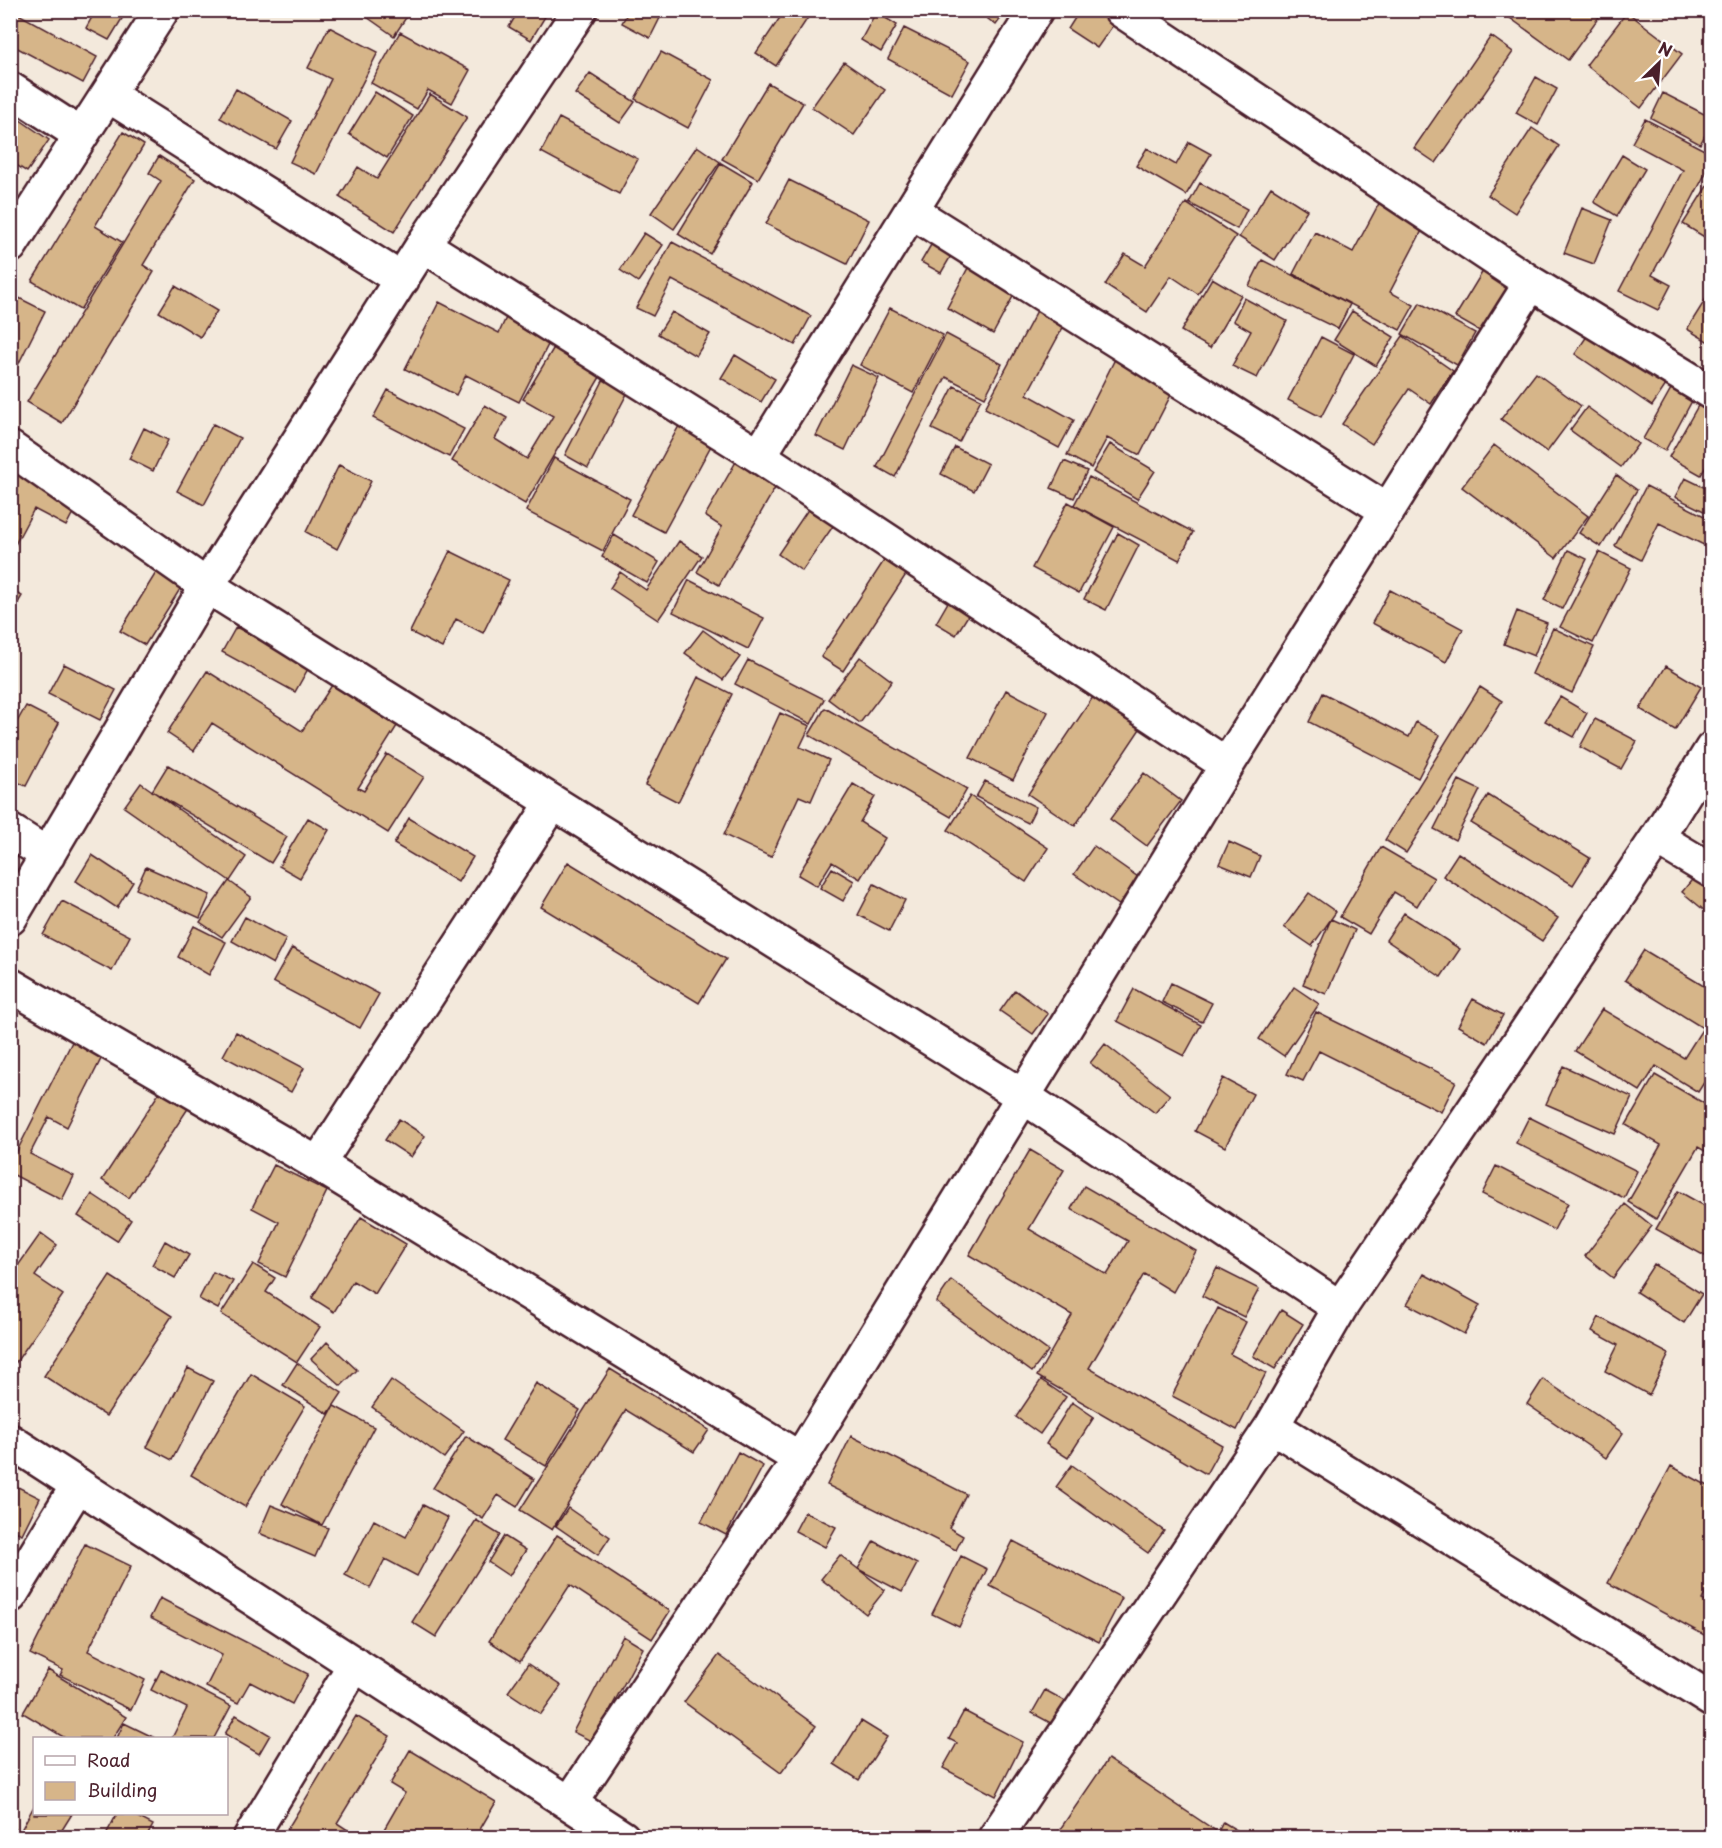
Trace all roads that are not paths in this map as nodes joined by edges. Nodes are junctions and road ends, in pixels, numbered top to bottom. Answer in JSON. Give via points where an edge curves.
{"nodes":[{"id":1,"x":162,"y":10,"type":"edge"},
{"id":2,"x":580,"y":10,"type":"edge"},
{"id":3,"x":1036,"y":10,"type":"edge"},
{"id":4,"x":1120,"y":10,"type":"edge"},
{"id":5,"x":10,"y":89,"type":"edge"},
{"id":6,"x":108,"y":95,"type":"junction"},
{"id":7,"x":81,"y":135,"type":"junction"},
{"id":8,"x":911,"y":211,"type":"junction"},
{"id":9,"x":423,"y":245,"type":"junction"},
{"id":10,"x":10,"y":246,"type":"edge"},
{"id":11,"x":402,"y":280,"type":"junction"},
{"id":12,"x":1531,"y":283,"type":"junction"},
{"id":13,"x":1712,"y":393,"type":"edge"},
{"id":14,"x":10,"y":448,"type":"edge"},
{"id":15,"x":759,"y":456,"type":"junction"},
{"id":16,"x":1388,"y":511,"type":"junction"},
{"id":17,"x":207,"y":586,"type":"junction"},
{"id":18,"x":1712,"y":749,"type":"edge"},
{"id":19,"x":1227,"y":765,"type":"junction"},
{"id":20,"x":552,"y":804,"type":"junction"},
{"id":21,"x":10,"y":831,"type":"edge"},
{"id":22,"x":1657,"y":838,"type":"junction"},
{"id":23,"x":48,"y":855,"type":"junction"},
{"id":24,"x":1712,"y":871,"type":"edge"},
{"id":25,"x":10,"y":918,"type":"edge"},
{"id":26,"x":10,"y":986,"type":"edge"},
{"id":27,"x":1024,"y":1097,"type":"junction"},
{"id":28,"x":318,"y":1164,"type":"junction"},
{"id":29,"x":1340,"y":1308,"type":"junction"},
{"id":30,"x":1272,"y":1426,"type":"junction"},
{"id":31,"x":10,"y":1441,"type":"edge"},
{"id":32,"x":800,"y":1459,"type":"junction"},
{"id":33,"x":78,"y":1485,"type":"junction"},
{"id":34,"x":10,"y":1596,"type":"edge"},
{"id":35,"x":355,"y":1664,"type":"junction"},
{"id":36,"x":1712,"y":1700,"type":"edge"},
{"id":37,"x":570,"y":1803,"type":"junction"},
{"id":38,"x":619,"y":1836,"type":"edge"},
{"id":39,"x":250,"y":1838,"type":"edge"},
{"id":40,"x":995,"y":1838,"type":"edge"}],
"edges":[{"from":1,"to":6,"type":"street"},
{"from":2,"to":9,"type":"street"},
{"from":3,"to":8,"type":"street"},
{"from":4,"to":12,"type":"street"},
{"from":5,"to":7,"type":"street"},
{"from":6,"to":7,"type":"street"},
{"from":6,"to":11,"type":"street"},
{"from":7,"to":10,"type":"street"},
{"from":8,"to":15,"type":"street"},
{"from":8,"to":16,"type":"street"},
{"from":9,"to":11,"type":"street"},
{"from":9,"to":15,"type":"street"},
{"from":11,"to":17,"type":"street"},
{"from":12,"to":13,"type":"street"},
{"from":12,"to":16,"type":"street"},
{"from":14,"to":17,"type":"street"},
{"from":15,"to":19,"type":"street"},
{"from":16,"to":19,"type":"street"},
{"from":17,"to":20,"type":"street"},
{"from":17,"to":23,"type":"street"},
{"from":18,"to":22,"type":"street"},
{"from":19,"to":27,"type":"street"},
{"from":20,"to":27,"type":"street"},
{"from":20,"to":28,"type":"street"},
{"from":21,"to":23,"type":"street"},
{"from":22,"to":24,"type":"street"},
{"from":22,"to":29,"type":"street"},
{"from":23,"to":25,"type":"street"},
{"from":26,"to":28,"type":"street"},
{"from":27,"to":29,"type":"street"},
{"from":27,"to":32,"type":"street"},
{"from":28,"to":32,"type":"street"},
{"from":29,"to":30,"type":"street"},
{"from":30,"to":36,"type":"street"},
{"from":30,"to":40,"type":"street"},
{"from":31,"to":33,"type":"street"},
{"from":32,"to":37,"type":"street"},
{"from":33,"to":34,"type":"street"},
{"from":33,"to":35,"type":"street"},
{"from":35,"to":37,"type":"street"},
{"from":35,"to":39,"type":"street"},
{"from":37,"to":38,"type":"street"}]}
